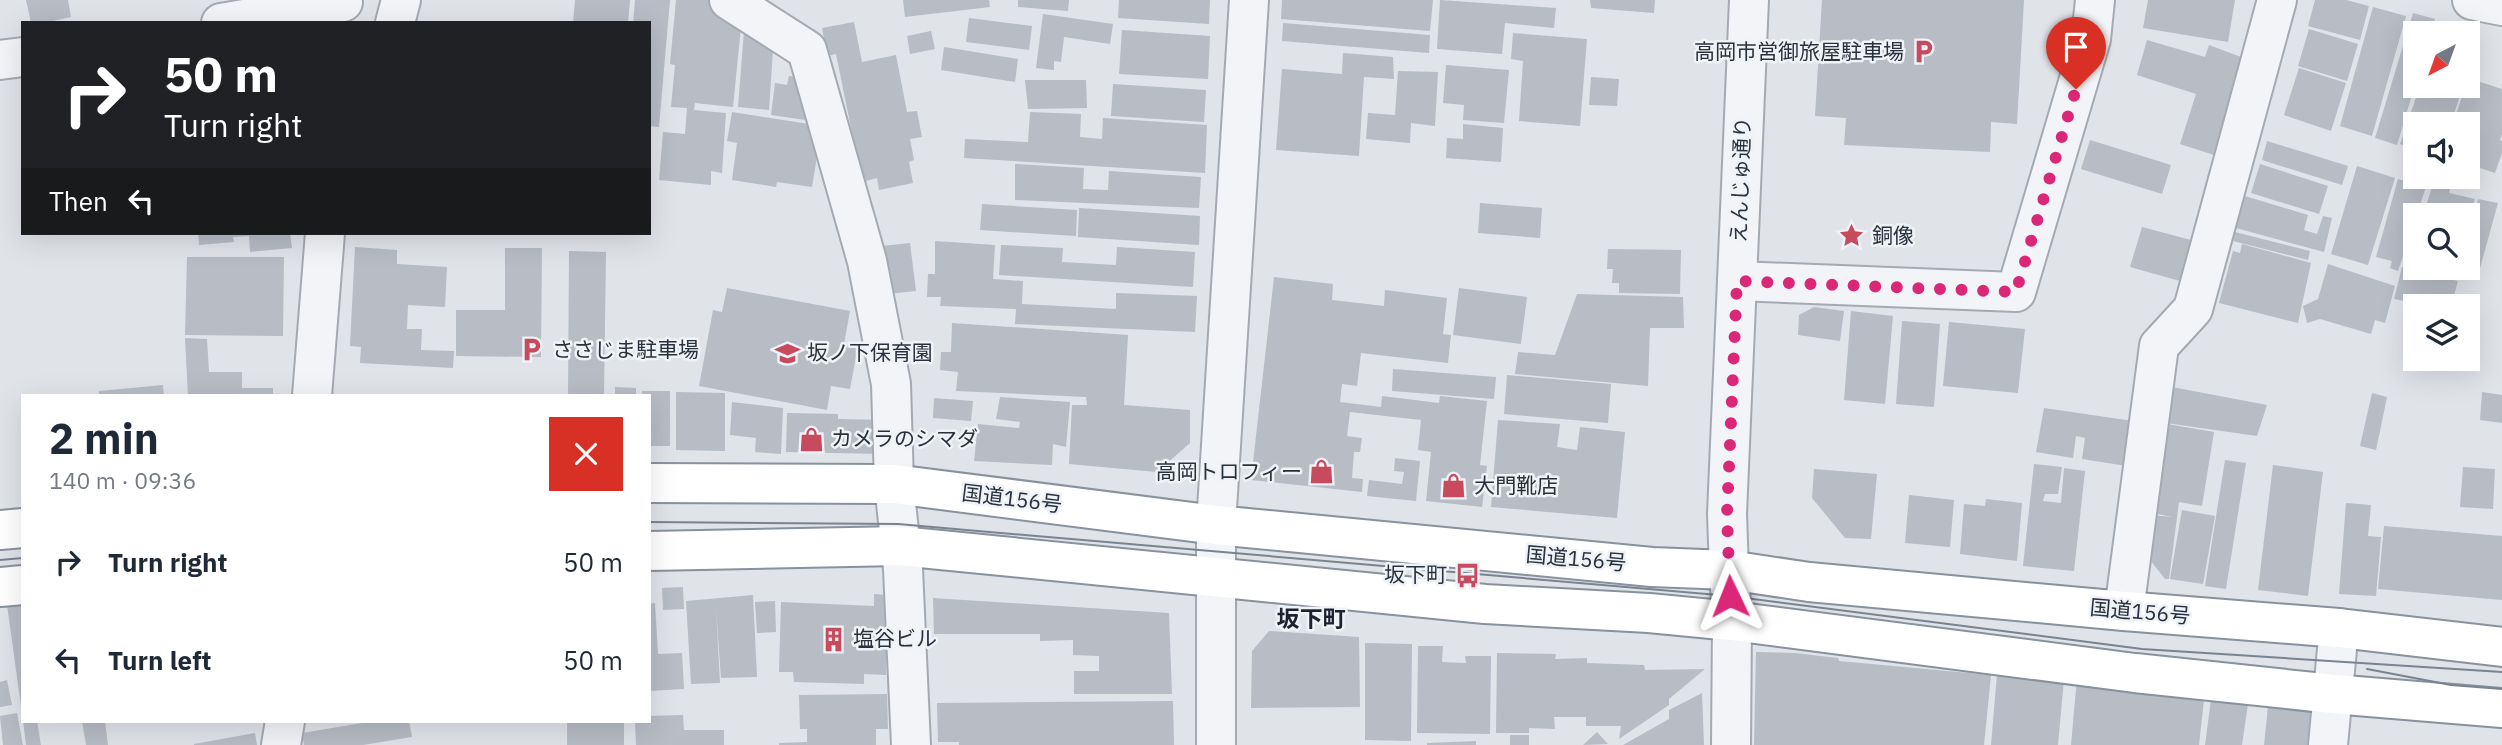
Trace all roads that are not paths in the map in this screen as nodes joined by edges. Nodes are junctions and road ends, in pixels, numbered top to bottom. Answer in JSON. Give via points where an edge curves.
{"nodes":[{"id":1,"x":401,"y":0,"type":"edge"},
{"id":2,"x":729,"y":0,"type":"edge"},
{"id":3,"x":1249,"y":0,"type":"edge"},
{"id":4,"x":1749,"y":0,"type":"edge"},
{"id":5,"x":2095,"y":0,"type":"edge"},
{"id":6,"x":2277,"y":0,"type":"edge"},
{"id":7,"x":2472,"y":0,"type":"edge"},
{"id":8,"x":2502,"y":6,"type":"edge"},
{"id":9,"x":342,"y":8,"type":"edge"},
{"id":10,"x":237,"y":21,"type":"edge"},
{"id":11,"x":396,"y":21,"type":"edge"},
{"id":12,"x":21,"y":57,"type":"edge"},
{"id":13,"x":0,"y":61,"type":"edge"},
{"id":14,"x":325,"y":235,"type":"edge"},
{"id":15,"x":1737,"y":281,"type":"junction"},
{"id":16,"x":312,"y":394,"type":"edge"},
{"id":17,"x":651,"y":484,"type":"edge"},
{"id":18,"x":894,"y":484,"type":"junction"},
{"id":19,"x":1216,"y":525,"type":"junction"},
{"id":20,"x":21,"y":528,"type":"edge"},
{"id":21,"x":0,"y":530,"type":"edge"},
{"id":22,"x":900,"y":546,"type":"junction"},
{"id":23,"x":651,"y":551,"type":"edge"},
{"id":24,"x":1729,"y":570,"type":"junction"},
{"id":25,"x":1214,"y":577,"type":"junction"},
{"id":26,"x":21,"y":585,"type":"edge"},
{"id":27,"x":0,"y":587,"type":"edge"},
{"id":28,"x":2124,"y":611,"type":"junction"},
{"id":29,"x":1732,"y":621,"type":"junction"},
{"id":30,"x":2339,"y":628,"type":"junction"},
{"id":31,"x":2502,"y":647,"type":"edge"},
{"id":32,"x":2333,"y":694,"type":"junction"},
{"id":33,"x":2502,"y":708,"type":"edge"},
{"id":34,"x":285,"y":723,"type":"edge"},
{"id":35,"x":281,"y":745,"type":"edge"},
{"id":36,"x":911,"y":745,"type":"edge"},
{"id":37,"x":1216,"y":745,"type":"edge"},
{"id":38,"x":1731,"y":745,"type":"edge"},
{"id":39,"x":2328,"y":745,"type":"edge"}],
"edges":[{"from":1,"to":11,"type":"street"},
{"from":2,"to":18,"type":"street","via":[[807,50],[867,261],[891,384]]},
{"from":3,"to":19,"type":"street"},
{"from":4,"to":15,"type":"street","name":"えんじゅ通り"},
{"from":5,"to":15,"type":"street","via":[[2091,38],[2016,292]]},
{"from":6,"to":28,"type":"street","via":[[2193,309],[2159,346]]},
{"from":7,"to":8,"type":"street"},
{"from":9,"to":10,"type":"street"},
{"from":12,"to":13,"type":"street"},
{"from":14,"to":16,"type":"street"},
{"from":15,"to":24,"type":"street","name":"えんじゅ通り","via":[[1727,514]]},
{"from":17,"to":18,"type":"highway","name":"国道156号"},
{"from":18,"to":19,"type":"highway","name":"国道156号"},
{"from":18,"to":22,"type":"street"},
{"from":19,"to":24,"type":"highway","name":"国道156号","via":[[1652,567]]},
{"from":19,"to":25,"type":"street"},
{"from":20,"to":21,"type":"highway"},
{"from":22,"to":23,"type":"highway"},
{"from":22,"to":25,"type":"highway"},
{"from":22,"to":36,"type":"street"},
{"from":24,"to":28,"type":"highway","name":"国道156号","via":[[1809,582]]},
{"from":24,"to":29,"type":"street","name":"えんじゅ通り"},
{"from":25,"to":29,"type":"highway","via":[[1485,604]]},
{"from":25,"to":37,"type":"street"},
{"from":26,"to":27,"type":"highway"},
{"from":28,"to":30,"type":"highway","name":"国道156号"},
{"from":29,"to":32,"type":"highway"},
{"from":29,"to":38,"type":"street","name":"えんじゅ通り"},
{"from":30,"to":31,"type":"highway","name":"国道156号"},
{"from":30,"to":32,"type":"street"},
{"from":32,"to":33,"type":"highway"},
{"from":32,"to":39,"type":"street"},
{"from":34,"to":35,"type":"street"}]}
